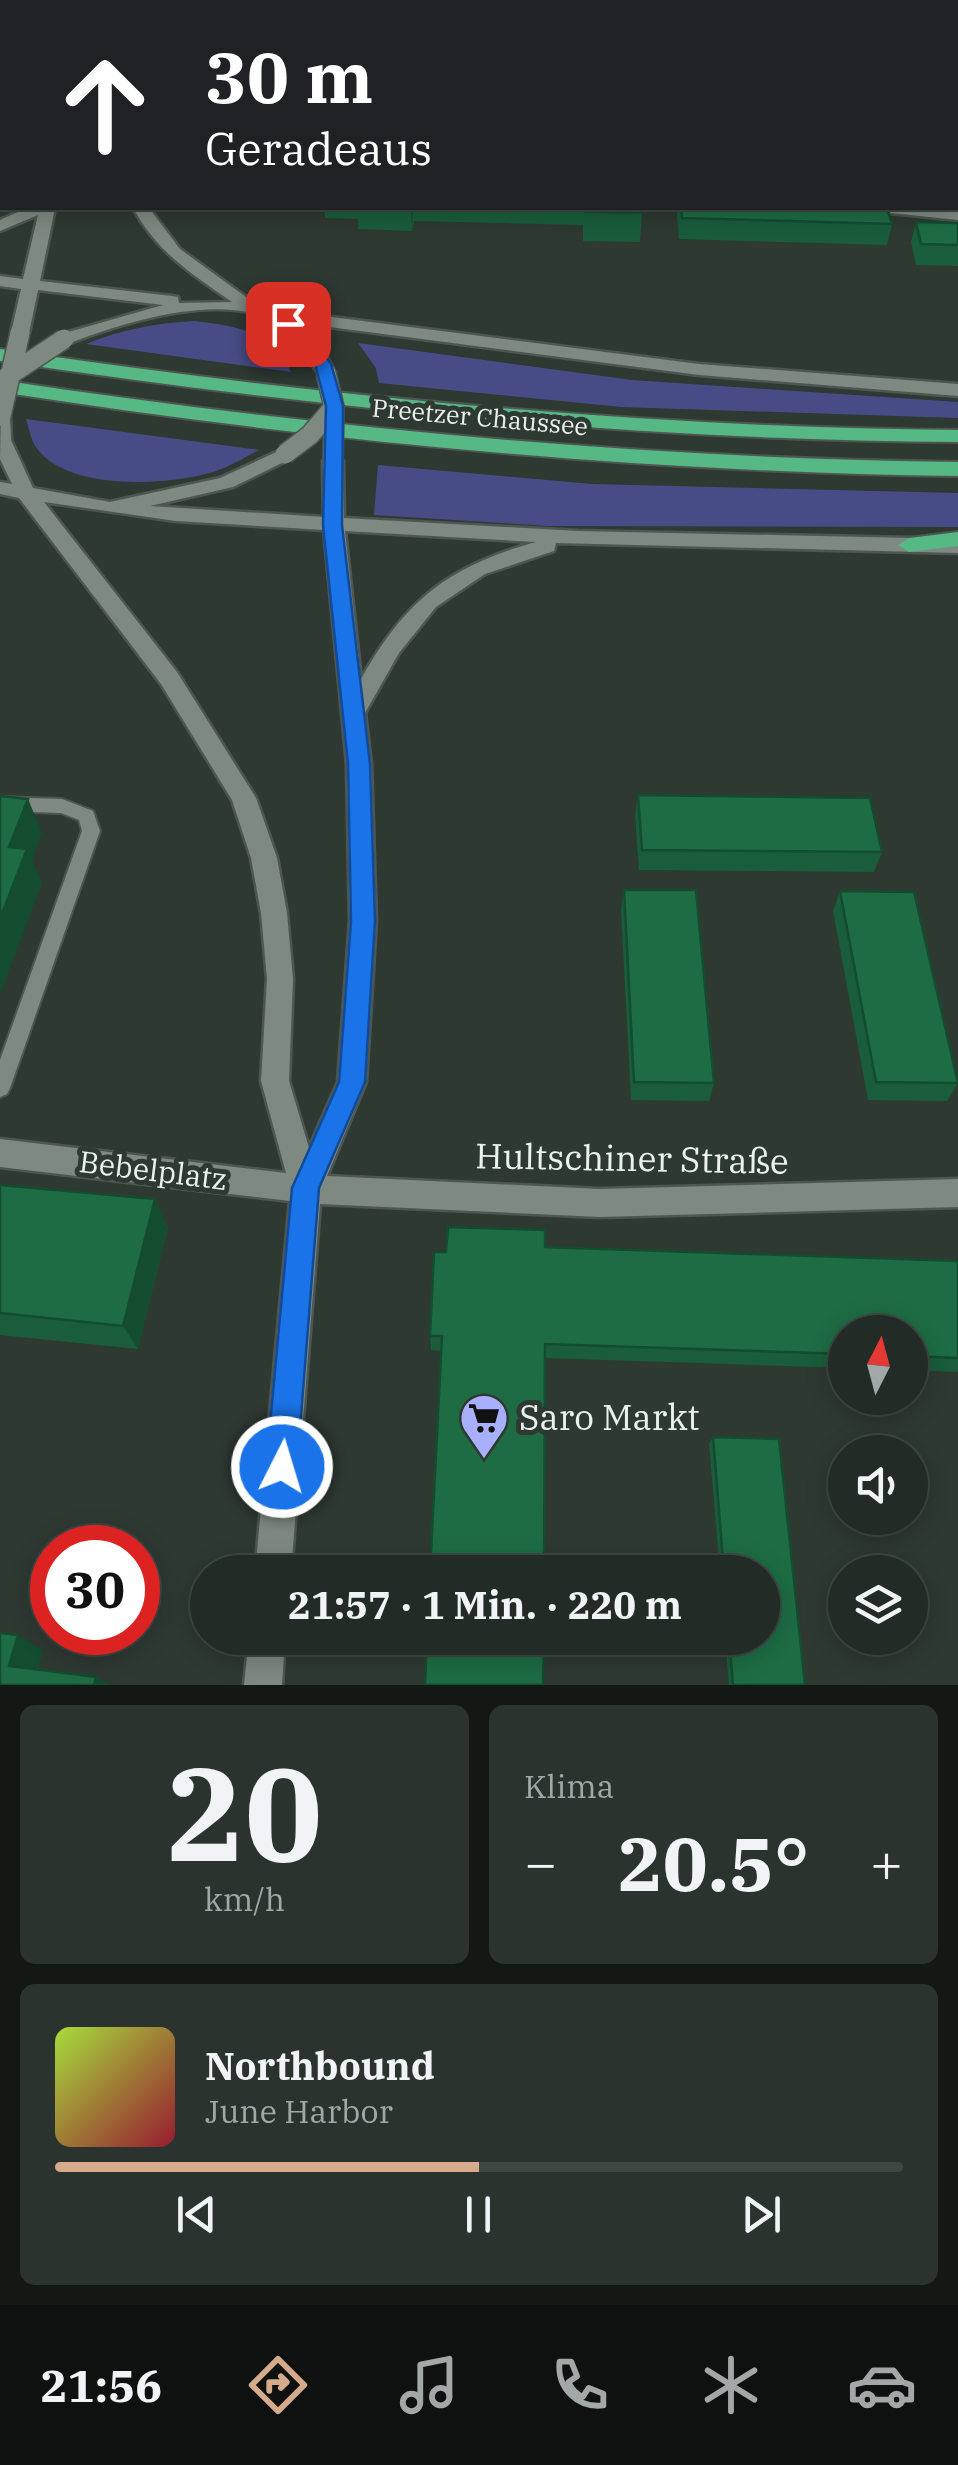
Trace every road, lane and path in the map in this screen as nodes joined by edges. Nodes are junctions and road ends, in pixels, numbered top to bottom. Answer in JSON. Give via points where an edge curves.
{"nodes":[{"id":1,"x":34,"y":210,"type":"edge"},
{"id":2,"x":47,"y":210,"type":"edge"},
{"id":3,"x":142,"y":210,"type":"edge"},
{"id":4,"x":910,"y":210,"type":"edge"},
{"id":5,"x":958,"y":215,"type":"edge"},
{"id":6,"x":0,"y":226,"type":"edge"},
{"id":7,"x":0,"y":281,"type":"edge"},
{"id":8,"x":32,"y":285,"type":"junction"},
{"id":9,"x":202,"y":304,"type":"junction"},
{"id":10,"x":262,"y":312,"type":"junction"},
{"id":11,"x":3,"y":372,"type":"edge"},
{"id":12,"x":958,"y":390,"type":"edge"},
{"id":13,"x":334,"y":406,"type":"junction"},
{"id":14,"x":1,"y":416,"type":"edge"},
{"id":15,"x":958,"y":436,"type":"edge"},
{"id":16,"x":958,"y":470,"type":"edge"},
{"id":17,"x":0,"y":488,"type":"edge"},
{"id":18,"x":26,"y":493,"type":"junction"},
{"id":19,"x":110,"y":508,"type":"junction"},
{"id":20,"x":332,"y":525,"type":"junction"},
{"id":21,"x":578,"y":538,"type":"junction"},
{"id":22,"x":958,"y":543,"type":"edge"},
{"id":23,"x":909,"y":544,"type":"joint"},
{"id":24,"x":355,"y":710,"type":"junction"},
{"id":25,"x":0,"y":804,"type":"edge"},
{"id":26,"x":0,"y":1088,"type":"edge"},
{"id":27,"x":0,"y":1153,"type":"edge"},
{"id":28,"x":306,"y":1188,"type":"junction"},
{"id":29,"x":958,"y":1192,"type":"edge"},
{"id":30,"x":274,"y":1555,"type":"edge"},
{"id":31,"x":266,"y":1655,"type":"edge"},
{"id":32,"x":263,"y":1685,"type":"edge"}],
"edges":[{"from":1,"to":6,"type":"street"},
{"from":2,"to":8,"type":"street"},
{"from":3,"to":10,"type":"street","via":[[153,234],[191,269]]},
{"from":4,"to":5,"type":"street"},
{"from":7,"to":8,"type":"street"},
{"from":8,"to":9,"type":"street"},
{"from":8,"to":11,"type":"street","bridge":true},
{"from":9,"to":10,"type":"street"},
{"from":9,"to":11,"type":"street","bridge":true,"via":[[142,314],[64,339]]},
{"from":10,"to":12,"type":"street","via":[[761,376]]},
{"from":10,"to":13,"type":"street","bridge":true,"via":[[303,336],[326,373]]},
{"from":11,"to":14,"type":"street","bridge":true},
{"from":11,"to":15,"type":"highway","name":"Preetzer Chaussee","via":[[698,430]]},
{"from":11,"to":16,"type":"highway","name":"Preetzer Chaussee","via":[[168,412],[538,452]]},
{"from":13,"to":19,"type":"street","bridge":true,"via":[[285,454],[226,484]]},
{"from":13,"to":20,"type":"street","bridge":true},
{"from":14,"to":18,"type":"street","via":[[0,440]]},
{"from":17,"to":18,"type":"street"},
{"from":18,"to":19,"type":"street"},
{"from":18,"to":28,"type":"street","via":[[169,678],[244,798],[274,913],[280,979],[274,1081]]},
{"from":19,"to":20,"type":"street"},
{"from":20,"to":21,"type":"street"},
{"from":20,"to":24,"type":"street"},
{"from":21,"to":23,"type":"street"},
{"from":21,"to":24,"type":"street","via":[[489,561],[459,576],[384,654]]},
{"from":22,"to":23,"type":"highway"},
{"from":24,"to":28,"type":"street","via":[[363,921],[352,1082]]},
{"from":25,"to":26,"type":"lane","via":[[62,806],[87,816],[91,831]]},
{"from":27,"to":28,"type":"street","name":"Bebelplatz"},
{"from":28,"to":29,"type":"street","name":"Hultschiner Straße","via":[[600,1203]]},
{"from":28,"to":30,"type":"street"},
{"from":31,"to":32,"type":"street"}]}
